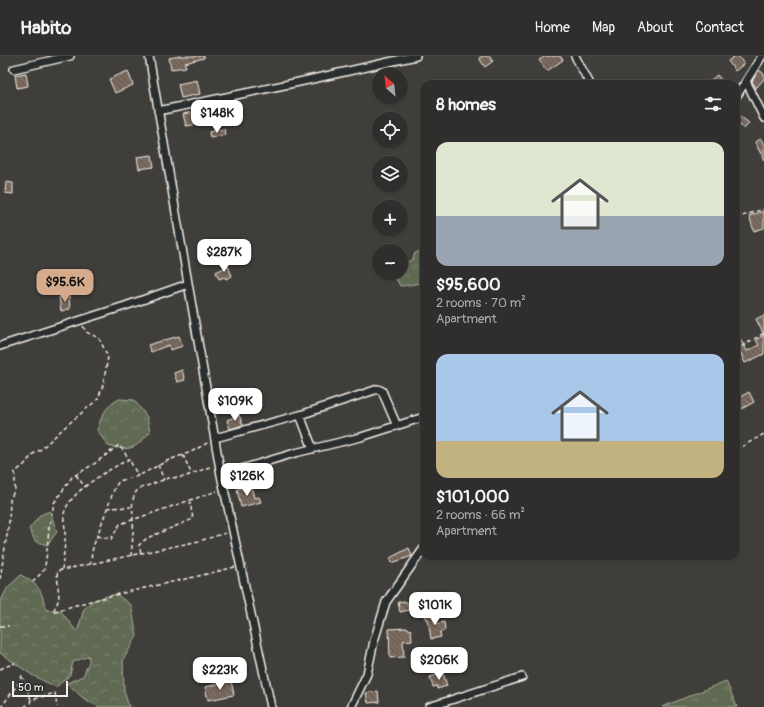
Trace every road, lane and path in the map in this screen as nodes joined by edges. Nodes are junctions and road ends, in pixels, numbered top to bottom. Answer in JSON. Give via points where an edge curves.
{"nodes":[{"id":1,"x":70,"y":56,"type":"edge"},
{"id":2,"x":148,"y":56,"type":"edge"},
{"id":3,"x":416,"y":56,"type":"edge"},
{"id":4,"x":575,"y":56,"type":"edge"},
{"id":5,"x":762,"y":56,"type":"edge"},
{"id":6,"x":14,"y":69,"type":"dead end"},
{"id":7,"x":588,"y":80,"type":"edge"},
{"id":8,"x":746,"y":81,"type":"junction"},
{"id":9,"x":740,"y":91,"type":"edge"},
{"id":10,"x":158,"y":111,"type":"junction"},
{"id":11,"x":764,"y":118,"type":"edge"},
{"id":12,"x":764,"y":209,"type":"edge"},
{"id":13,"x":740,"y":217,"type":"edge"},
{"id":14,"x":188,"y":284,"type":"junction"},
{"id":15,"x":80,"y":321,"type":"junction"},
{"id":16,"x":764,"y":332,"type":"edge"},
{"id":17,"x":0,"y":346,"type":"edge"},
{"id":18,"x":740,"y":347,"type":"edge"},
{"id":19,"x":300,"y":414,"type":"junction"},
{"id":20,"x":420,"y":418,"type":"edge"},
{"id":21,"x":397,"y":426,"type":"junction"},
{"id":22,"x":764,"y":434,"type":"edge"},
{"id":23,"x":215,"y":438,"type":"junction"},
{"id":24,"x":740,"y":448,"type":"edge"},
{"id":25,"x":313,"y":449,"type":"junction"},
{"id":26,"x":183,"y":455,"type":"junction"},
{"id":27,"x":129,"y":459,"type":"junction"},
{"id":28,"x":219,"y":463,"type":"junction"},
{"id":29,"x":158,"y":465,"type":"junction"},
{"id":30,"x":191,"y":474,"type":"junction"},
{"id":31,"x":76,"y":475,"type":"junction"},
{"id":32,"x":221,"y":475,"type":"junction"},
{"id":33,"x":138,"y":476,"type":"junction"},
{"id":34,"x":164,"y":480,"type":"junction"},
{"id":35,"x":85,"y":487,"type":"junction"},
{"id":36,"x":224,"y":489,"type":"junction"},
{"id":37,"x":190,"y":502,"type":"junction"},
{"id":38,"x":132,"y":507,"type":"junction"},
{"id":39,"x":107,"y":508,"type":"junction"},
{"id":40,"x":133,"y":521,"type":"junction"},
{"id":41,"x":233,"y":531,"type":"junction"},
{"id":42,"x":97,"y":536,"type":"junction"},
{"id":43,"x":141,"y":553,"type":"junction"},
{"id":44,"x":420,"y":554,"type":"edge"},
{"id":45,"x":131,"y":556,"type":"junction"},
{"id":46,"x":90,"y":565,"type":"junction"},
{"id":47,"x":240,"y":566,"type":"junction"},
{"id":48,"x":62,"y":570,"type":"junction"},
{"id":49,"x":0,"y":579,"type":"edge"},
{"id":50,"x":33,"y":582,"type":"dead end"},
{"id":51,"x":0,"y":626,"type":"edge"},
{"id":52,"x":9,"y":626,"type":"dead end"},
{"id":53,"x":15,"y":663,"type":"dead end"},
{"id":54,"x":0,"y":669,"type":"edge"},
{"id":55,"x":23,"y":673,"type":"dead end"},
{"id":56,"x":22,"y":677,"type":"junction"},
{"id":57,"x":522,"y":677,"type":"dead end"},
{"id":58,"x":31,"y":700,"type":"junction"},
{"id":59,"x":30,"y":703,"type":"junction"},
{"id":60,"x":2,"y":707,"type":"edge"},
{"id":61,"x":24,"y":707,"type":"edge"},
{"id":62,"x":32,"y":707,"type":"edge"},
{"id":63,"x":57,"y":707,"type":"edge"},
{"id":64,"x":271,"y":707,"type":"edge"},
{"id":65,"x":351,"y":707,"type":"edge"},
{"id":66,"x":429,"y":707,"type":"edge"}],
"edges":[{"from":1,"to":6,"type":"street"},
{"from":2,"to":10,"type":"street"},
{"from":3,"to":10,"type":"street"},
{"from":4,"to":7,"type":"street"},
{"from":5,"to":8,"type":"street"},
{"from":8,"to":9,"type":"street"},
{"from":8,"to":11,"type":"street"},
{"from":10,"to":14,"type":"street"},
{"from":12,"to":13,"type":"path"},
{"from":14,"to":15,"type":"street"},
{"from":14,"to":23,"type":"street"},
{"from":15,"to":17,"type":"street"},
{"from":15,"to":49,"type":"path","via":[[86,332],[98,338],[108,357],[103,385],[98,400],[15,472],[15,489],[10,500]]},
{"from":16,"to":18,"type":"path"},
{"from":19,"to":21,"type":"street","via":[[379,389]]},
{"from":19,"to":23,"type":"street"},
{"from":19,"to":25,"type":"street"},
{"from":20,"to":21,"type":"street"},
{"from":21,"to":25,"type":"street"},
{"from":22,"to":24,"type":"path"},
{"from":23,"to":26,"type":"path"},
{"from":23,"to":28,"type":"street"},
{"from":25,"to":32,"type":"street"},
{"from":26,"to":29,"type":"path"},
{"from":26,"to":30,"type":"path"},
{"from":27,"to":31,"type":"path","via":[[119,445]]},
{"from":27,"to":33,"type":"path"},
{"from":27,"to":35,"type":"path"},
{"from":28,"to":30,"type":"path"},
{"from":28,"to":32,"type":"street"},
{"from":29,"to":33,"type":"path"},
{"from":29,"to":34,"type":"path"},
{"from":30,"to":34,"type":"path"},
{"from":31,"to":35,"type":"path"},
{"from":31,"to":50,"type":"path","via":[[54,503],[44,570]]},
{"from":32,"to":36,"type":"street"},
{"from":33,"to":39,"type":"path","via":[[119,481]]},
{"from":34,"to":38,"type":"path","via":[[138,489]]},
{"from":35,"to":48,"type":"path","via":[[69,502],[63,515],[65,531]]},
{"from":36,"to":37,"type":"path"},
{"from":36,"to":41,"type":"street"},
{"from":37,"to":40,"type":"path"},
{"from":37,"to":43,"type":"path","via":[[193,519],[148,538],[139,545]]},
{"from":38,"to":39,"type":"path"},
{"from":38,"to":40,"type":"path"},
{"from":39,"to":42,"type":"path"},
{"from":40,"to":42,"type":"path","via":[[120,524],[111,539]]},
{"from":40,"to":45,"type":"path"},
{"from":41,"to":43,"type":"path"},
{"from":41,"to":47,"type":"street"},
{"from":42,"to":46,"type":"path"},
{"from":43,"to":45,"type":"path"},
{"from":44,"to":65,"type":"street","via":[[386,602],[367,674]]},
{"from":45,"to":46,"type":"path"},
{"from":46,"to":48,"type":"path"},
{"from":47,"to":48,"type":"path","via":[[103,597],[53,612],[59,599],[57,572]]},
{"from":47,"to":64,"type":"street"},
{"from":51,"to":52,"type":"path"},
{"from":53,"to":54,"type":"path"},
{"from":55,"to":56,"type":"path"},
{"from":56,"to":58,"type":"path"},
{"from":56,"to":60,"type":"path"},
{"from":57,"to":66,"type":"street"},
{"from":58,"to":59,"type":"path"},
{"from":58,"to":63,"type":"path","via":[[55,693]]},
{"from":59,"to":61,"type":"path"},
{"from":59,"to":62,"type":"path"}]}
